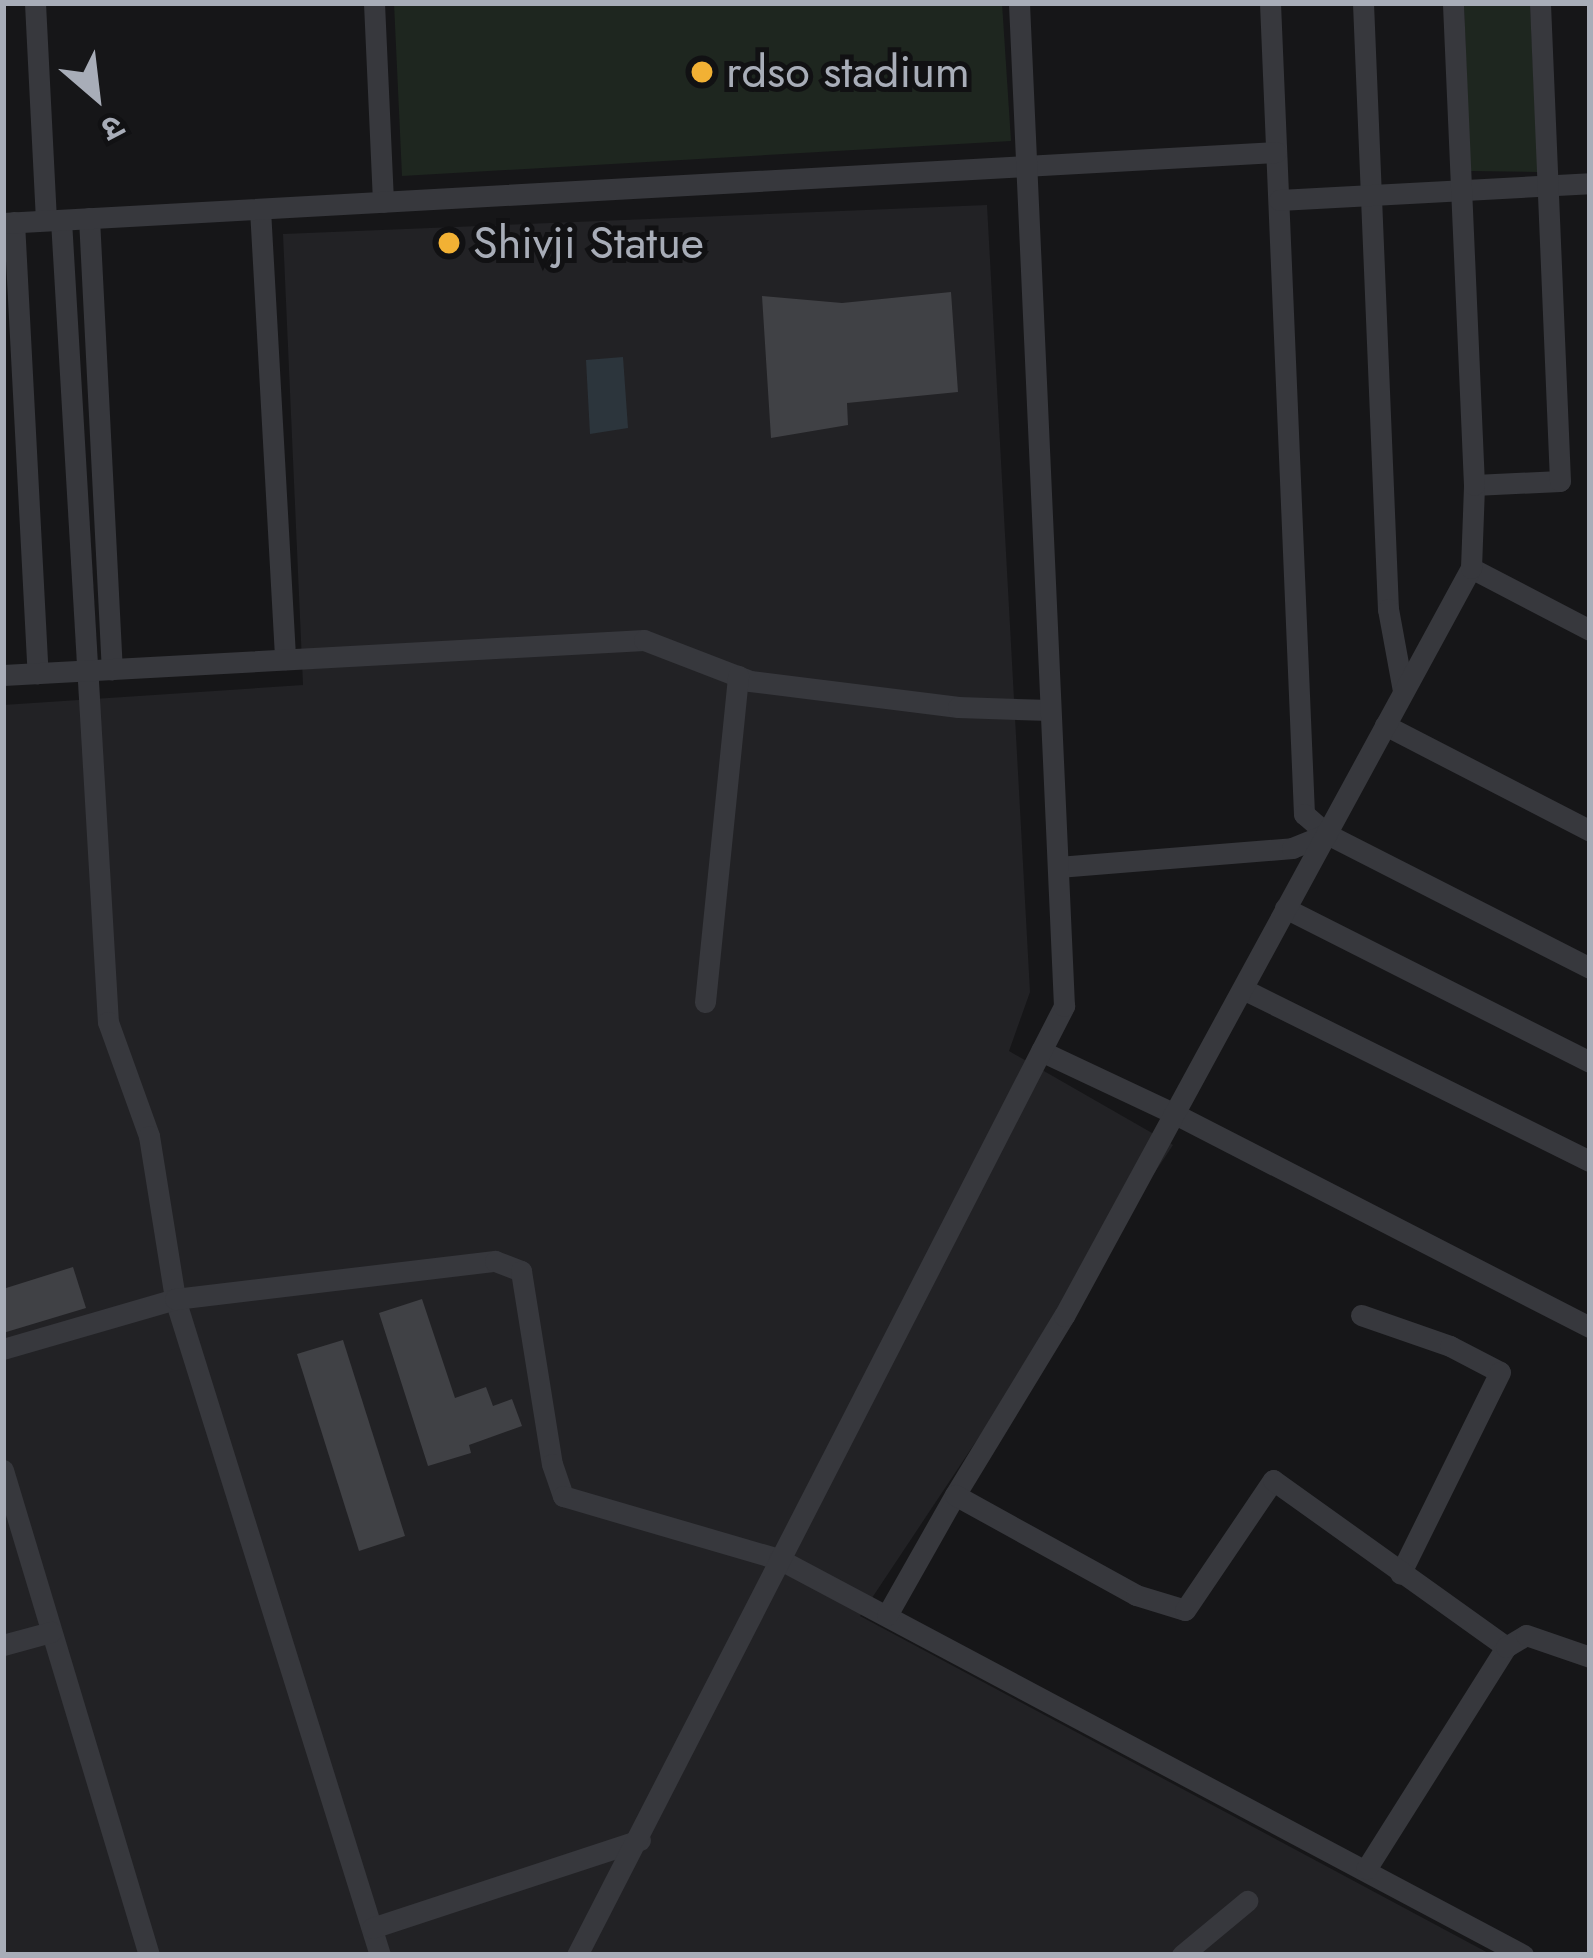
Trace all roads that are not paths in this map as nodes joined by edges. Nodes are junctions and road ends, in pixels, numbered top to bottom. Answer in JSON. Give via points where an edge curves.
{"nodes":[{"id":1,"x":35,"y":3,"type":"edge"},
{"id":2,"x":374,"y":3,"type":"edge"},
{"id":3,"x":1019,"y":3,"type":"edge"},
{"id":4,"x":1270,"y":3,"type":"edge"},
{"id":5,"x":1363,"y":3,"type":"edge"},
{"id":6,"x":1453,"y":3,"type":"edge"},
{"id":7,"x":1540,"y":3,"type":"edge"},
{"id":8,"x":1276,"y":152,"type":"junction"},
{"id":9,"x":1026,"y":166,"type":"junction"},
{"id":10,"x":1590,"y":183,"type":"edge"},
{"id":11,"x":1548,"y":185,"type":"junction"},
{"id":12,"x":1461,"y":188,"type":"junction"},
{"id":13,"x":1372,"y":194,"type":"junction"},
{"id":14,"x":1279,"y":200,"type":"junction"},
{"id":15,"x":383,"y":202,"type":"junction"},
{"id":16,"x":260,"y":209,"type":"junction"},
{"id":17,"x":89,"y":218,"type":"junction"},
{"id":18,"x":53,"y":220,"type":"junction"},
{"id":19,"x":8,"y":223,"type":"edge"},
{"id":20,"x":1474,"y":484,"type":"junction"},
{"id":21,"x":1471,"y":568,"type":"junction"},
{"id":22,"x":1590,"y":630,"type":"edge"},
{"id":23,"x":285,"y":659,"type":"junction"},
{"id":24,"x":112,"y":669,"type":"junction"},
{"id":25,"x":83,"y":671,"type":"junction"},
{"id":26,"x":38,"y":674,"type":"junction"},
{"id":27,"x":3,"y":675,"type":"edge"},
{"id":28,"x":737,"y":676,"type":"junction"},
{"id":29,"x":1403,"y":692,"type":"junction"},
{"id":30,"x":1051,"y":710,"type":"junction"},
{"id":31,"x":1385,"y":725,"type":"junction"},
{"id":32,"x":1590,"y":831,"type":"edge"},
{"id":33,"x":1327,"y":834,"type":"junction"},
{"id":34,"x":1058,"y":867,"type":"junction"},
{"id":35,"x":1285,"y":908,"type":"junction"},
{"id":36,"x":1590,"y":968,"type":"edge"},
{"id":37,"x":1243,"y":989,"type":"junction"},
{"id":38,"x":705,"y":1002,"type":"dead end"},
{"id":39,"x":1041,"y":1051,"type":"junction"},
{"id":40,"x":1590,"y":1062,"type":"edge"},
{"id":41,"x":1175,"y":1114,"type":"junction"},
{"id":42,"x":1590,"y":1161,"type":"edge"},
{"id":43,"x":175,"y":1299,"type":"junction"},
{"id":44,"x":1361,"y":1315,"type":"dead end"},
{"id":45,"x":1590,"y":1327,"type":"edge"},
{"id":46,"x":3,"y":1349,"type":"edge"},
{"id":47,"x":3,"y":1470,"type":"edge"},
{"id":48,"x":955,"y":1495,"type":"junction"},
{"id":49,"x":779,"y":1559,"type":"junction"},
{"id":50,"x":1400,"y":1574,"type":"junction"},
{"id":51,"x":887,"y":1616,"type":"junction"},
{"id":52,"x":51,"y":1632,"type":"junction"},
{"id":53,"x":3,"y":1645,"type":"edge"},
{"id":54,"x":1505,"y":1647,"type":"junction"},
{"id":55,"x":1590,"y":1658,"type":"edge"},
{"id":56,"x":640,"y":1840,"type":"junction"},
{"id":57,"x":1366,"y":1869,"type":"junction"},
{"id":58,"x":1247,"y":1901,"type":"dead end"},
{"id":59,"x":372,"y":1928,"type":"junction"},
{"id":60,"x":149,"y":1955,"type":"edge"},
{"id":61,"x":380,"y":1955,"type":"edge"},
{"id":62,"x":577,"y":1955,"type":"edge"},
{"id":63,"x":1182,"y":1955,"type":"edge"},
{"id":64,"x":1523,"y":1955,"type":"edge"}],
"edges":[{"from":1,"to":18,"type":"street"},
{"from":2,"to":15,"type":"street"},
{"from":3,"to":9,"type":"street"},
{"from":4,"to":8,"type":"street"},
{"from":5,"to":13,"type":"street"},
{"from":6,"to":12,"type":"street"},
{"from":7,"to":11,"type":"street"},
{"from":8,"to":9,"type":"street"},
{"from":8,"to":14,"type":"street"},
{"from":9,"to":15,"type":"street"},
{"from":9,"to":30,"type":"street"},
{"from":10,"to":11,"type":"street"},
{"from":11,"to":12,"type":"street"},
{"from":11,"to":20,"type":"street","via":[[1560,481]]},
{"from":12,"to":13,"type":"street"},
{"from":12,"to":20,"type":"street"},
{"from":13,"to":14,"type":"street"},
{"from":13,"to":29,"type":"street","via":[[1388,609]]},
{"from":14,"to":33,"type":"street","via":[[1304,814]]},
{"from":15,"to":16,"type":"street"},
{"from":16,"to":17,"type":"street"},
{"from":16,"to":23,"type":"street"},
{"from":17,"to":18,"type":"street"},
{"from":17,"to":24,"type":"street"},
{"from":18,"to":19,"type":"street"},
{"from":18,"to":25,"type":"street"},
{"from":19,"to":26,"type":"street"},
{"from":20,"to":21,"type":"street"},
{"from":21,"to":22,"type":"street"},
{"from":21,"to":29,"type":"street"},
{"from":23,"to":24,"type":"street"},
{"from":23,"to":28,"type":"street","via":[[644,640]]},
{"from":24,"to":25,"type":"street"},
{"from":25,"to":26,"type":"street"},
{"from":25,"to":43,"type":"street","via":[[108,1022],[149,1136]]},
{"from":26,"to":27,"type":"street"},
{"from":28,"to":30,"type":"street","via":[[958,707]]},
{"from":28,"to":38,"type":"street"},
{"from":29,"to":31,"type":"street"},
{"from":30,"to":34,"type":"street"},
{"from":31,"to":32,"type":"street"},
{"from":31,"to":33,"type":"street"},
{"from":33,"to":34,"type":"street","via":[[1292,848]]},
{"from":33,"to":35,"type":"street"},
{"from":33,"to":36,"type":"street"},
{"from":34,"to":39,"type":"street","via":[[1064,1006]]},
{"from":35,"to":37,"type":"street"},
{"from":35,"to":40,"type":"street"},
{"from":37,"to":41,"type":"street"},
{"from":37,"to":42,"type":"street"},
{"from":39,"to":41,"type":"street"},
{"from":39,"to":49,"type":"street"},
{"from":41,"to":45,"type":"street"},
{"from":41,"to":48,"type":"street"},
{"from":43,"to":46,"type":"street"},
{"from":43,"to":49,"type":"street","via":[[495,1261],[521,1271],[563,1496]]},
{"from":43,"to":59,"type":"street"},
{"from":44,"to":50,"type":"street","via":[[1500,1372]]},
{"from":47,"to":52,"type":"street"},
{"from":48,"to":50,"type":"street","via":[[1136,1595],[1185,1610],[1273,1480]]},
{"from":48,"to":51,"type":"street"},
{"from":49,"to":51,"type":"street"},
{"from":49,"to":56,"type":"street"},
{"from":50,"to":54,"type":"street"},
{"from":51,"to":57,"type":"street"},
{"from":52,"to":53,"type":"street"},
{"from":52,"to":60,"type":"street"},
{"from":54,"to":55,"type":"street","via":[[1526,1635]]},
{"from":54,"to":57,"type":"street"},
{"from":56,"to":59,"type":"street"},
{"from":56,"to":62,"type":"street"},
{"from":57,"to":64,"type":"street"},
{"from":58,"to":63,"type":"street"},
{"from":59,"to":61,"type":"street"}]}
